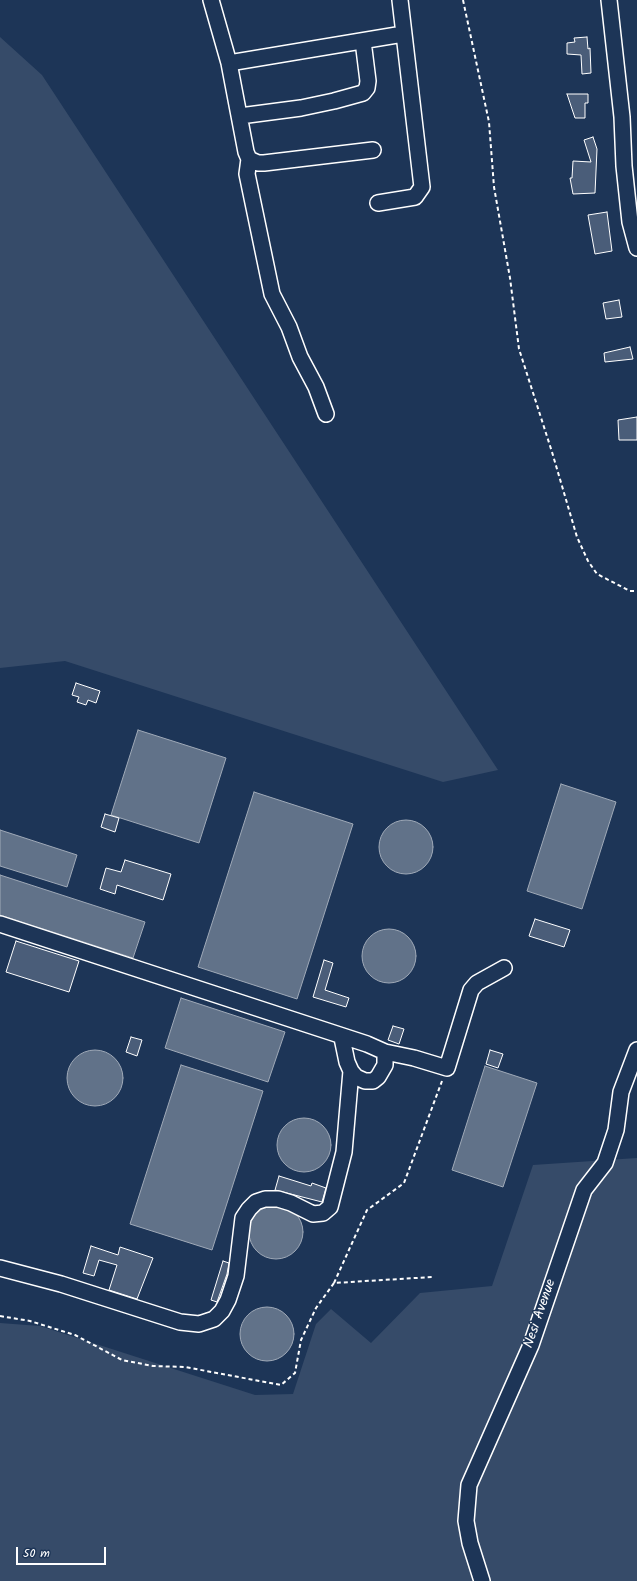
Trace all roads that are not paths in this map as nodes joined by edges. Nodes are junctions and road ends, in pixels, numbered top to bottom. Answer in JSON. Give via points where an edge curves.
{"nodes":[{"id":1,"x":211,"y":0,"type":"edge"},
{"id":2,"x":400,"y":0,"type":"edge"},
{"id":3,"x":609,"y":0,"type":"edge"},
{"id":4,"x":403,"y":34,"type":"junction"},
{"id":5,"x":364,"y":40,"type":"junction"},
{"id":6,"x":229,"y":63,"type":"junction"},
{"id":7,"x":240,"y":116,"type":"junction"},
{"id":8,"x":373,"y":150,"type":"dead end"},
{"id":9,"x":249,"y":159,"type":"junction"},
{"id":10,"x":630,"y":165,"type":"edge"},
{"id":11,"x":378,"y":203,"type":"dead end"},
{"id":12,"x":637,"y":248,"type":"edge"},
{"id":13,"x":326,"y":414,"type":"dead end"},
{"id":14,"x":0,"y":924,"type":"edge"},
{"id":15,"x":504,"y":968,"type":"dead end"},
{"id":16,"x":342,"y":1038,"type":"junction"},
{"id":17,"x":637,"y":1050,"type":"edge"},
{"id":18,"x":385,"y":1052,"type":"junction"},
{"id":19,"x":351,"y":1071,"type":"junction"},
{"id":20,"x":0,"y":1268,"type":"edge"},
{"id":21,"x":482,"y":1581,"type":"edge"}],
"edges":[{"from":1,"to":6,"type":"street"},
{"from":2,"to":4,"type":"street"},
{"from":3,"to":10,"type":"street"},
{"from":4,"to":5,"type":"street"},
{"from":4,"to":11,"type":"street","via":[[422,187],[415,197]]},
{"from":5,"to":6,"type":"street"},
{"from":5,"to":7,"type":"street","via":[[368,81],[363,93],[334,102]]},
{"from":6,"to":7,"type":"street"},
{"from":7,"to":9,"type":"street"},
{"from":8,"to":9,"type":"street","via":[[264,163]]},
{"from":9,"to":13,"type":"street","via":[[247,174],[272,294]]},
{"from":10,"to":12,"type":"street","via":[[630,222]]},
{"from":14,"to":16,"type":"street"},
{"from":15,"to":18,"type":"street","via":[[477,983],[471,990],[447,1068]]},
{"from":16,"to":18,"type":"street","via":[[367,1044]]},
{"from":16,"to":19,"type":"street"},
{"from":17,"to":21,"type":"street","name":"Nesi Avenue","via":[[621,1092],[616,1130],[605,1163],[584,1190],[531,1344],[470,1485],[466,1520]]},
{"from":18,"to":19,"type":"street","via":[[385,1064],[373,1081],[365,1082]]},
{"from":19,"to":20,"type":"street","via":[[344,1152],[330,1207],[323,1214],[313,1214],[278,1199],[265,1198],[256,1202],[243,1218],[236,1276],[228,1300],[214,1319],[199,1324],[180,1322]]}]}
